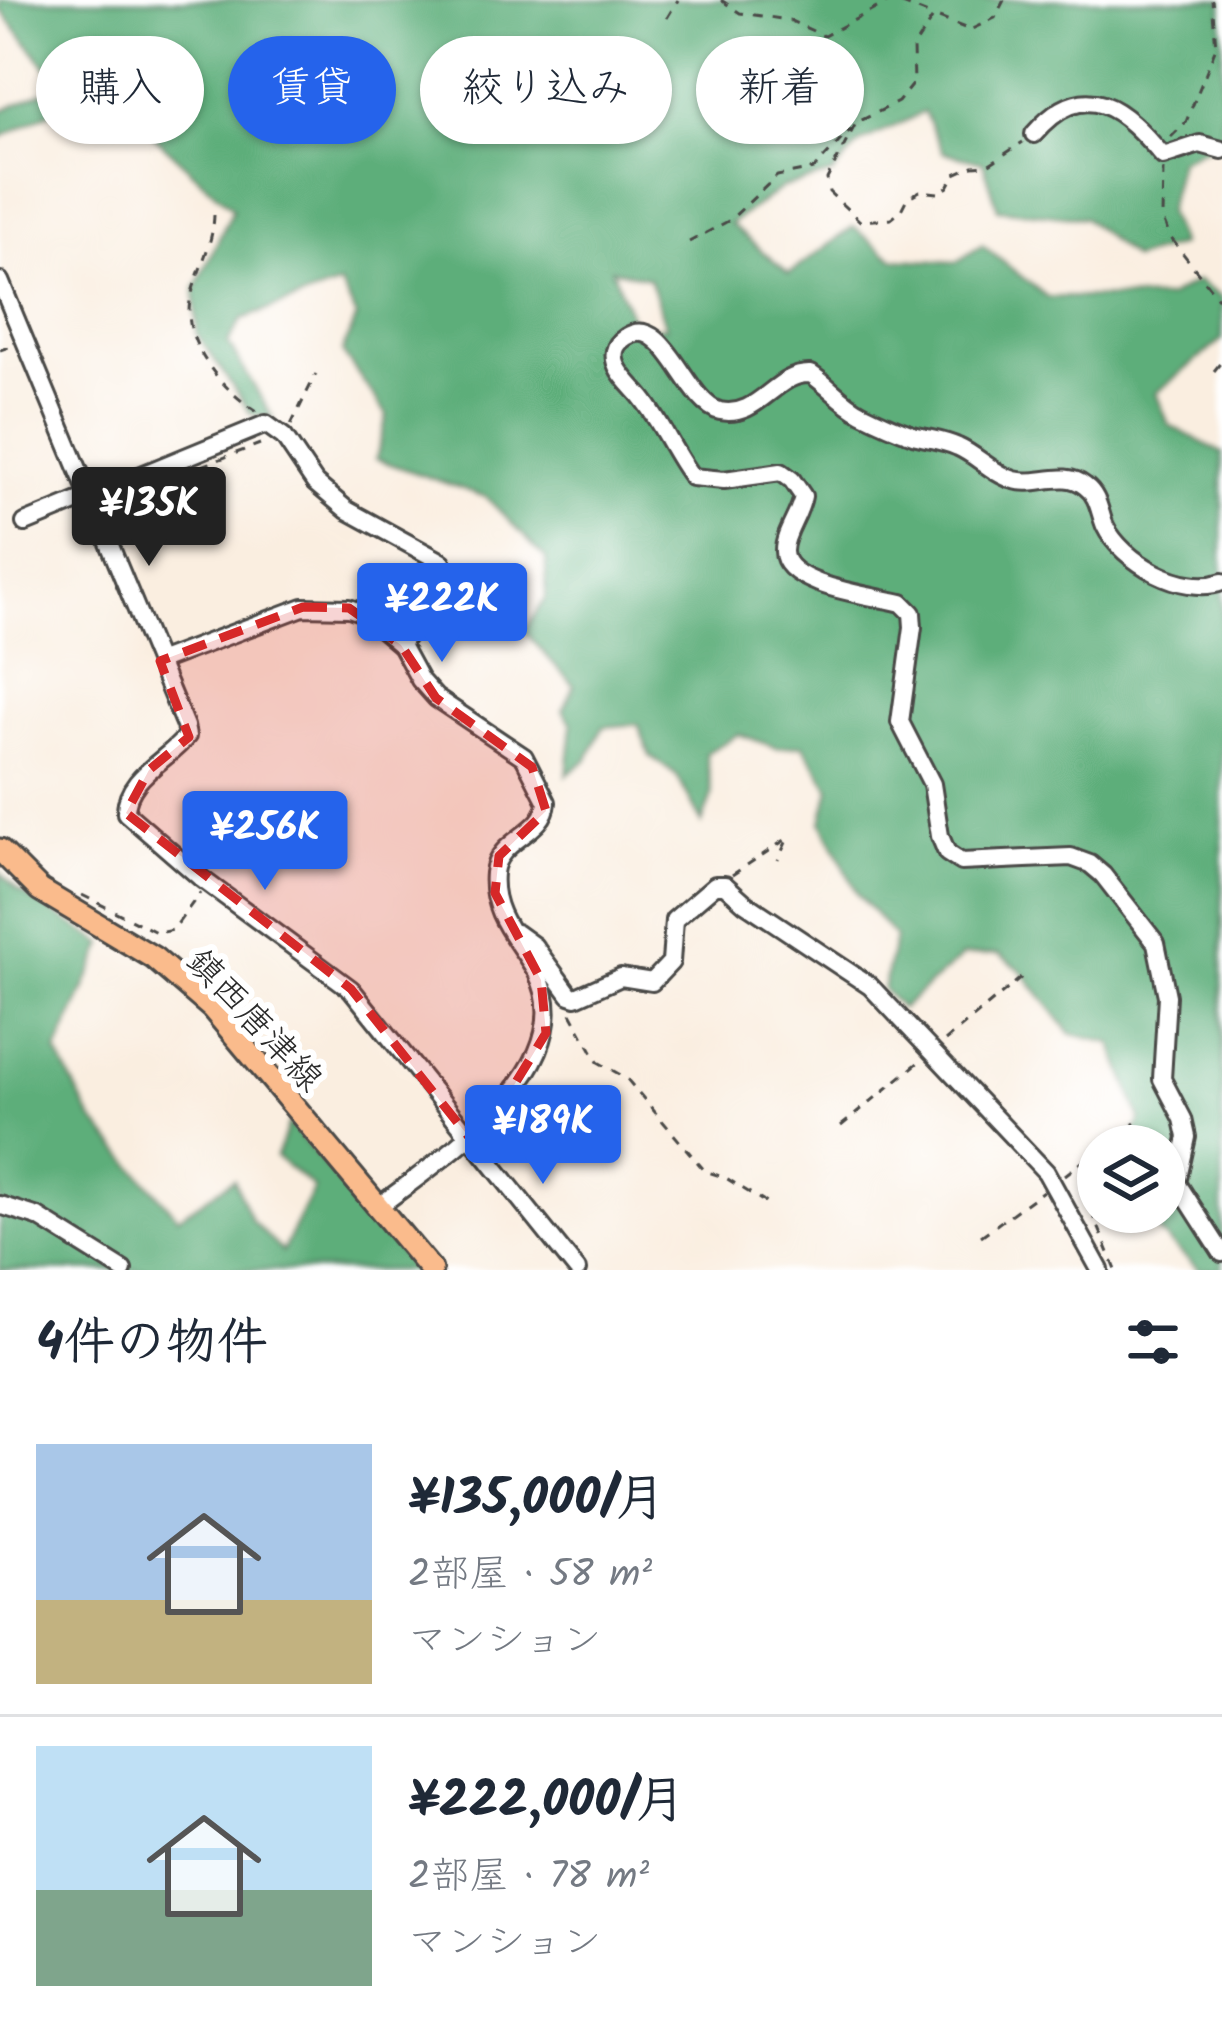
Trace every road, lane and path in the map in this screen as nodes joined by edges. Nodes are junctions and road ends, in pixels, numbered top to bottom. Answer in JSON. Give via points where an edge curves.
{"nodes":[{"id":1,"x":678,"y":0,"type":"edge"},
{"id":2,"x":721,"y":0,"type":"edge"},
{"id":3,"x":1004,"y":0,"type":"edge"},
{"id":4,"x":934,"y":16,"type":"junction"},
{"id":5,"x":667,"y":18,"type":"dead end"},
{"id":6,"x":864,"y":119,"type":"edge"},
{"id":7,"x":1034,"y":134,"type":"joint"},
{"id":8,"x":837,"y":144,"type":"edge"},
{"id":9,"x":845,"y":144,"type":"edge"},
{"id":10,"x":1222,"y":150,"type":"edge"},
{"id":11,"x":214,"y":215,"type":"dead end"},
{"id":12,"x":689,"y":242,"type":"dead end"},
{"id":13,"x":0,"y":281,"type":"edge"},
{"id":14,"x":1222,"y":361,"type":"edge"},
{"id":15,"x":1214,"y":371,"type":"dead end"},
{"id":16,"x":316,"y":374,"type":"dead end"},
{"id":17,"x":266,"y":424,"type":"junction"},
{"id":18,"x":284,"y":437,"type":"junction"},
{"id":19,"x":90,"y":498,"type":"junction"},
{"id":20,"x":26,"y":523,"type":"dead end"},
{"id":21,"x":1222,"y":582,"type":"edge"},
{"id":22,"x":401,"y":645,"type":"junction"},
{"id":23,"x":160,"y":661,"type":"junction"},
{"id":24,"x":243,"y":814,"type":"dead end"},
{"id":25,"x":0,"y":850,"type":"edge"},
{"id":26,"x":778,"y":860,"type":"dead end"},
{"id":27,"x":202,"y":880,"type":"junction"},
{"id":28,"x":720,"y":883,"type":"junction"},
{"id":29,"x":81,"y":894,"type":"dead end"},
{"id":30,"x":506,"y":928,"type":"junction"},
{"id":31,"x":1022,"y":977,"type":"dead end"},
{"id":32,"x":570,"y":995,"type":"junction"},
{"id":33,"x":933,"y":1050,"type":"junction"},
{"id":34,"x":841,"y":1126,"type":"dead end"},
{"id":35,"x":469,"y":1136,"type":"junction"},
{"id":36,"x":1077,"y":1166,"type":"edge"},
{"id":37,"x":1054,"y":1184,"type":"junction"},
{"id":38,"x":766,"y":1203,"type":"dead end"},
{"id":39,"x":0,"y":1205,"type":"edge"},
{"id":40,"x":378,"y":1207,"type":"junction"},
{"id":41,"x":1101,"y":1233,"type":"edge"},
{"id":42,"x":981,"y":1235,"type":"dead end"},
{"id":43,"x":1222,"y":1253,"type":"edge"},
{"id":44,"x":428,"y":1268,"type":"edge"},
{"id":45,"x":123,"y":1270,"type":"edge"},
{"id":46,"x":577,"y":1270,"type":"edge"},
{"id":47,"x":1100,"y":1270,"type":"edge"},
{"id":48,"x":1116,"y":1270,"type":"edge"}],
"edges":[{"from":1,"to":5,"type":"path"},
{"from":2,"to":4,"type":"path","via":[[740,13],[789,20],[824,36],[892,0]]},
{"from":3,"to":4,"type":"path","via":[[995,18],[970,30]]},
{"from":4,"to":6,"type":"path","via":[[913,48],[914,82],[898,102]]},
{"from":7,"to":9,"type":"path","via":[[988,165],[955,174],[939,193],[907,197],[891,219],[860,221],[829,192],[827,179]]},
{"from":7,"to":10,"type":"street","via":[[1049,117],[1083,102],[1117,109],[1163,156],[1199,144]]},
{"from":8,"to":12,"type":"path","via":[[814,170],[777,176],[730,220]]},
{"from":11,"to":17,"type":"path","via":[[188,318],[198,349]]},
{"from":13,"to":19,"type":"street"},
{"from":14,"to":15,"type":"path"},
{"from":16,"to":18,"type":"path"},
{"from":17,"to":18,"type":"street"},
{"from":17,"to":19,"type":"street"},
{"from":18,"to":22,"type":"street","via":[[315,483],[347,510],[442,562],[445,570]]},
{"from":19,"to":20,"type":"street"},
{"from":19,"to":23,"type":"street"},
{"from":21,"to":43,"type":"street","via":[[1185,585],[1139,560],[1107,530],[1096,499],[1078,481],[1010,479],[956,446],[860,412],[811,374],[788,379],[753,407],[727,412],[701,401],[655,338],[641,332],[617,344],[618,369],[692,476],[781,472],[793,480],[803,496],[783,548],[799,575],[902,603],[912,613],[900,722],[932,784],[947,854],[961,862],[1071,857],[1090,864],[1156,943],[1167,996],[1162,1078],[1187,1137],[1177,1183]]},
{"from":22,"to":23,"type":"street","via":[[349,608],[303,607]]},
{"from":22,"to":30,"type":"street","via":[[436,698],[524,757],[547,802],[494,871]]},
{"from":23,"to":27,"type":"street","via":[[187,736],[148,770],[126,813]]},
{"from":24,"to":27,"type":"path"},
{"from":25,"to":40,"type":"main road","name":"鎮西唐津線","via":[[40,890],[180,977]]},
{"from":26,"to":28,"type":"path","via":[[788,838]]},
{"from":27,"to":29,"type":"path","via":[[172,930],[158,934]]},
{"from":27,"to":35,"type":"street","via":[[351,989]]},
{"from":28,"to":32,"type":"street","via":[[674,920],[671,962],[661,976],[621,977]]},
{"from":28,"to":33,"type":"street","via":[[870,986]]},
{"from":30,"to":32,"type":"street","via":[[534,946]]},
{"from":30,"to":35,"type":"street","via":[[541,980],[546,1033],[500,1108]]},
{"from":31,"to":33,"type":"path"},
{"from":32,"to":38,"type":"path","via":[[568,1009],[598,1062],[626,1078],[705,1171]]},
{"from":33,"to":34,"type":"path"},
{"from":33,"to":37,"type":"street"},
{"from":35,"to":40,"type":"street"},
{"from":35,"to":46,"type":"street"},
{"from":36,"to":37,"type":"path"},
{"from":37,"to":42,"type":"path"},
{"from":37,"to":47,"type":"street"},
{"from":39,"to":45,"type":"street","via":[[38,1217]]},
{"from":40,"to":44,"type":"main road","name":"鎮西唐津線"},
{"from":41,"to":48,"type":"path"}]}
